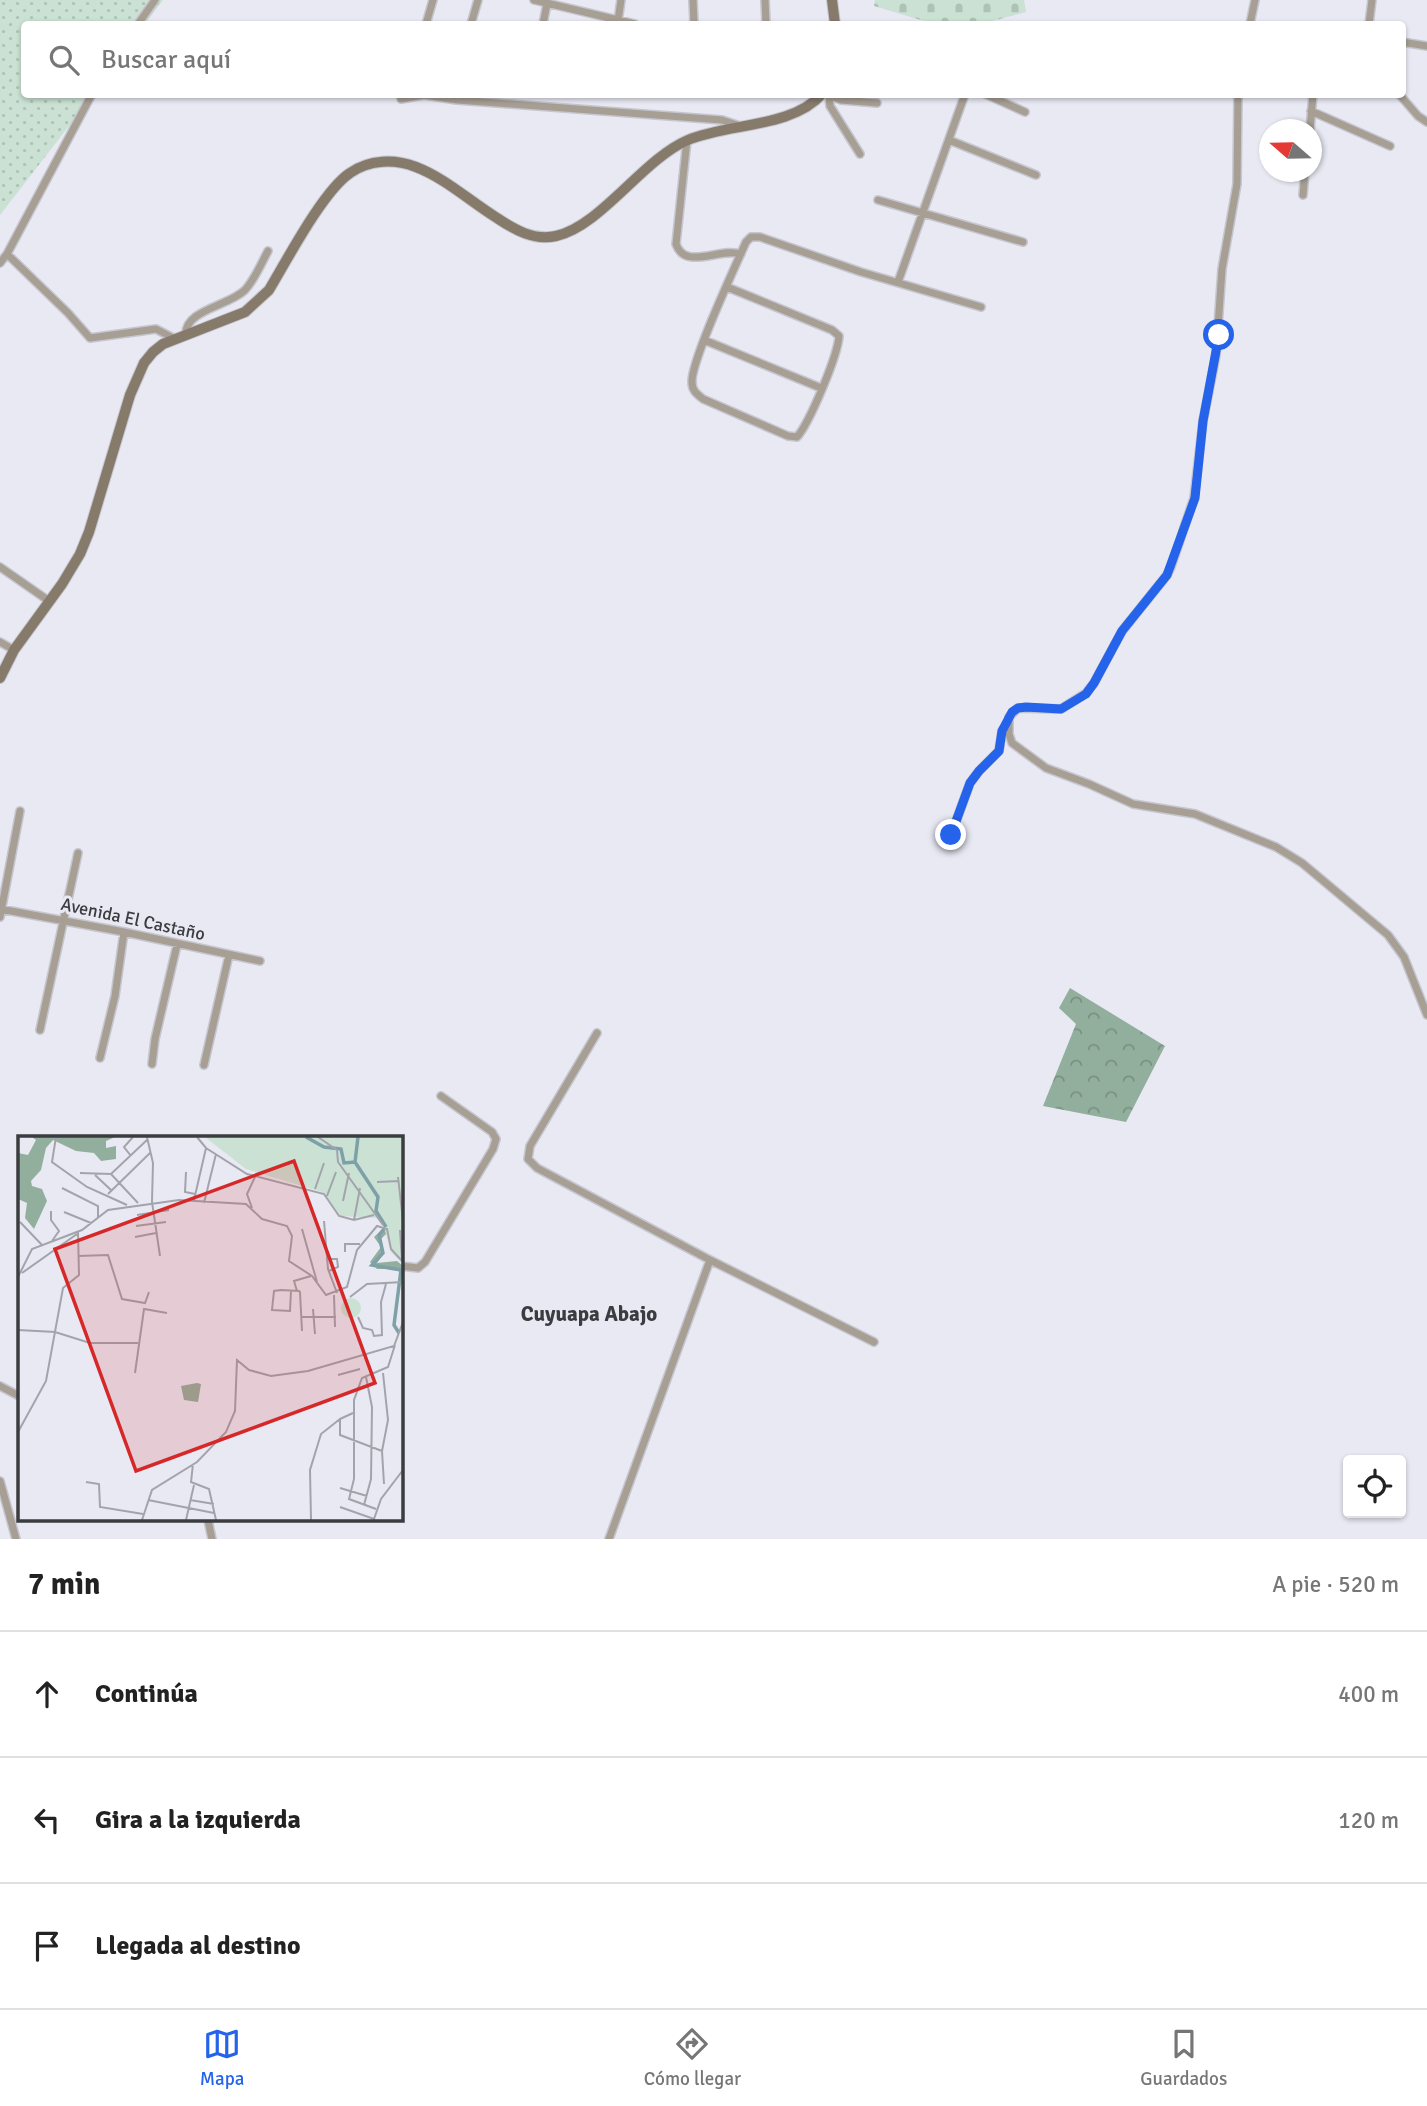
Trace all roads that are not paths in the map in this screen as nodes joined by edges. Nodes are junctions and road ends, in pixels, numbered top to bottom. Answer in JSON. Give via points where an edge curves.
{"nodes":[{"id":1,"x":155,"y":0,"type":"edge"},
{"id":2,"x":433,"y":0,"type":"edge"},
{"id":3,"x":478,"y":0,"type":"edge"},
{"id":4,"x":534,"y":0,"type":"edge"},
{"id":5,"x":621,"y":0,"type":"edge"},
{"id":6,"x":694,"y":0,"type":"edge"},
{"id":7,"x":765,"y":0,"type":"edge"},
{"id":8,"x":832,"y":0,"type":"edge"},
{"id":9,"x":1255,"y":0,"type":"edge"},
{"id":10,"x":1372,"y":0,"type":"edge"},
{"id":11,"x":551,"y":3,"type":"edge"},
{"id":12,"x":140,"y":21,"type":"edge"},
{"id":13,"x":427,"y":21,"type":"edge"},
{"id":14,"x":472,"y":21,"type":"edge"},
{"id":15,"x":544,"y":21,"type":"edge"},
{"id":16,"x":618,"y":21,"type":"joint"},
{"id":17,"x":694,"y":21,"type":"edge"},
{"id":18,"x":766,"y":21,"type":"edge"},
{"id":19,"x":835,"y":21,"type":"edge"},
{"id":20,"x":1251,"y":21,"type":"edge"},
{"id":21,"x":1369,"y":21,"type":"edge"},
{"id":22,"x":1406,"y":43,"type":"edge"},
{"id":23,"x":1427,"y":46,"type":"edge"},
{"id":24,"x":90,"y":98,"type":"edge"},
{"id":25,"x":406,"y":98,"type":"edge"},
{"id":26,"x":446,"y":98,"type":"edge"},
{"id":27,"x":818,"y":98,"type":"edge"},
{"id":28,"x":829,"y":98,"type":"edge"},
{"id":29,"x":836,"y":98,"type":"edge"},
{"id":30,"x":964,"y":98,"type":"edge"},
{"id":31,"x":994,"y":98,"type":"edge"},
{"id":32,"x":1238,"y":98,"type":"edge"},
{"id":33,"x":1313,"y":98,"type":"edge"},
{"id":34,"x":1402,"y":98,"type":"edge"},
{"id":35,"x":401,"y":99,"type":"dead end"},
{"id":36,"x":877,"y":103,"type":"dead end"},
{"id":37,"x":1311,"y":111,"type":"junction"},
{"id":38,"x":1026,"y":112,"type":"dead end"},
{"id":39,"x":1311,"y":119,"type":"edge"},
{"id":40,"x":1427,"y":122,"type":"edge"},
{"id":41,"x":740,"y":126,"type":"junction"},
{"id":42,"x":687,"y":140,"type":"junction"},
{"id":43,"x":949,"y":140,"type":"junction"},
{"id":44,"x":1390,"y":146,"type":"dead end"},
{"id":45,"x":860,"y":154,"type":"dead end"},
{"id":46,"x":1036,"y":175,"type":"dead end"},
{"id":47,"x":1304,"y":182,"type":"edge"},
{"id":48,"x":1303,"y":195,"type":"dead end"},
{"id":49,"x":878,"y":200,"type":"dead end"},
{"id":50,"x":923,"y":214,"type":"junction"},
{"id":51,"x":1023,"y":242,"type":"dead end"},
{"id":52,"x":268,"y":251,"type":"dead end"},
{"id":53,"x":7,"y":254,"type":"junction"},
{"id":54,"x":741,"y":254,"type":"junction"},
{"id":55,"x":0,"y":263,"type":"edge"},
{"id":56,"x":898,"y":282,"type":"junction"},
{"id":57,"x":727,"y":287,"type":"junction"},
{"id":58,"x":981,"y":307,"type":"dead end"},
{"id":59,"x":186,"y":335,"type":"junction"},
{"id":60,"x":175,"y":338,"type":"junction"},
{"id":61,"x":705,"y":340,"type":"junction"},
{"id":62,"x":821,"y":388,"type":"junction"},
{"id":63,"x":0,"y":567,"type":"edge"},
{"id":64,"x":49,"y":601,"type":"junction"},
{"id":65,"x":0,"y":642,"type":"edge"},
{"id":66,"x":14,"y":650,"type":"junction"},
{"id":67,"x":0,"y":678,"type":"edge"},
{"id":68,"x":1008,"y":724,"type":"junction"},
{"id":69,"x":20,"y":811,"type":"dead end"},
{"id":70,"x":951,"y":835,"type":"dead end"},
{"id":71,"x":78,"y":853,"type":"dead end"},
{"id":72,"x":1,"y":912,"type":"edge"},
{"id":73,"x":64,"y":919,"type":"junction"},
{"id":74,"x":124,"y":932,"type":"junction"},
{"id":75,"x":177,"y":945,"type":"junction"},
{"id":76,"x":229,"y":955,"type":"junction"},
{"id":77,"x":260,"y":961,"type":"dead end"},
{"id":78,"x":1427,"y":1015,"type":"edge"},
{"id":79,"x":40,"y":1030,"type":"dead end"},
{"id":80,"x":597,"y":1034,"type":"dead end"},
{"id":81,"x":100,"y":1058,"type":"dead end"},
{"id":82,"x":152,"y":1064,"type":"dead end"},
{"id":83,"x":204,"y":1065,"type":"dead end"},
{"id":84,"x":441,"y":1096,"type":"dead end"},
{"id":85,"x":710,"y":1260,"type":"junction"},
{"id":86,"x":402,"y":1266,"type":"edge"},
{"id":87,"x":874,"y":1342,"type":"dead end"},
{"id":88,"x":0,"y":1386,"type":"edge"},
{"id":89,"x":18,"y":1395,"type":"edge"},
{"id":90,"x":0,"y":1481,"type":"edge"},
{"id":91,"x":208,"y":1521,"type":"edge"},
{"id":92,"x":16,"y":1539,"type":"edge"},
{"id":93,"x":212,"y":1539,"type":"edge"},
{"id":94,"x":609,"y":1539,"type":"edge"}],
"edges":[{"from":1,"to":12,"type":"street"},
{"from":2,"to":13,"type":"street"},
{"from":3,"to":14,"type":"street"},
{"from":4,"to":11,"type":"street"},
{"from":5,"to":16,"type":"street"},
{"from":6,"to":17,"type":"street"},
{"from":7,"to":18,"type":"street"},
{"from":8,"to":19,"type":"street"},
{"from":9,"to":20,"type":"street"},
{"from":10,"to":21,"type":"street"},
{"from":11,"to":15,"type":"street"},
{"from":11,"to":16,"type":"street"},
{"from":22,"to":23,"type":"street"},
{"from":24,"to":53,"type":"street"},
{"from":25,"to":35,"type":"street"},
{"from":26,"to":41,"type":"street","via":[[722,120]]},
{"from":27,"to":41,"type":"street","via":[[793,115]]},
{"from":28,"to":45,"type":"street"},
{"from":29,"to":36,"type":"street"},
{"from":30,"to":43,"type":"street"},
{"from":31,"to":38,"type":"street"},
{"from":32,"to":68,"type":"street","via":[[1237,184],[1222,269],[1216,355],[1195,498],[1171,567],[1122,631],[1086,694],[1061,709],[1018,708]]},
{"from":33,"to":37,"type":"street"},
{"from":34,"to":40,"type":"street"},
{"from":37,"to":39,"type":"street"},
{"from":37,"to":44,"type":"street"},
{"from":41,"to":42,"type":"street"},
{"from":42,"to":54,"type":"street","via":[[679,253],[694,258],[727,251]]},
{"from":42,"to":59,"type":"street","via":[[571,231],[543,237],[516,229],[418,168],[389,161],[363,166],[325,200],[257,303],[231,319]]},
{"from":43,"to":46,"type":"street"},
{"from":43,"to":50,"type":"street"},
{"from":47,"to":48,"type":"street"},
{"from":49,"to":50,"type":"street"},
{"from":50,"to":51,"type":"street"},
{"from":50,"to":56,"type":"street"},
{"from":52,"to":59,"type":"street","via":[[244,291],[193,317]]},
{"from":53,"to":55,"type":"street"},
{"from":53,"to":60,"type":"street","via":[[90,338],[156,329]]},
{"from":54,"to":56,"type":"street","via":[[751,237],[760,237]]},
{"from":54,"to":57,"type":"street"},
{"from":56,"to":58,"type":"street"},
{"from":57,"to":61,"type":"street"},
{"from":57,"to":62,"type":"street","via":[[839,336]]},
{"from":59,"to":60,"type":"street"},
{"from":60,"to":64,"type":"street","via":[[153,352],[138,377],[89,532],[71,571]]},
{"from":61,"to":62,"type":"street"},
{"from":61,"to":62,"type":"street","via":[[693,371],[695,393],[788,436],[797,437],[803,430]]},
{"from":63,"to":64,"type":"street"},
{"from":64,"to":66,"type":"street"},
{"from":65,"to":66,"type":"street"},
{"from":66,"to":67,"type":"street"},
{"from":68,"to":70,"type":"street","via":[[999,751],[970,783]]},
{"from":68,"to":78,"type":"street","via":[[1017,749],[1058,774],[1133,804],[1214,820],[1290,854],[1398,946]]},
{"from":69,"to":72,"type":"street"},
{"from":71,"to":73,"type":"street"},
{"from":72,"to":73,"type":"street","name":"Avenida El Castaño"},
{"from":73,"to":74,"type":"street","name":"Avenida El Castaño"},
{"from":73,"to":79,"type":"street"},
{"from":74,"to":75,"type":"street","name":"Avenida El Castaño"},
{"from":74,"to":81,"type":"street"},
{"from":75,"to":76,"type":"street","name":"Avenida El Castaño"},
{"from":75,"to":82,"type":"street"},
{"from":76,"to":77,"type":"street","name":"Avenida El Castaño"},
{"from":76,"to":83,"type":"street"},
{"from":80,"to":85,"type":"street","via":[[530,1146],[528,1159],[537,1168]]},
{"from":84,"to":86,"type":"street","via":[[496,1139],[425,1262],[418,1268]]},
{"from":85,"to":87,"type":"street"},
{"from":85,"to":94,"type":"street"},
{"from":88,"to":89,"type":"street"},
{"from":90,"to":92,"type":"street"},
{"from":91,"to":93,"type":"street"}]}
